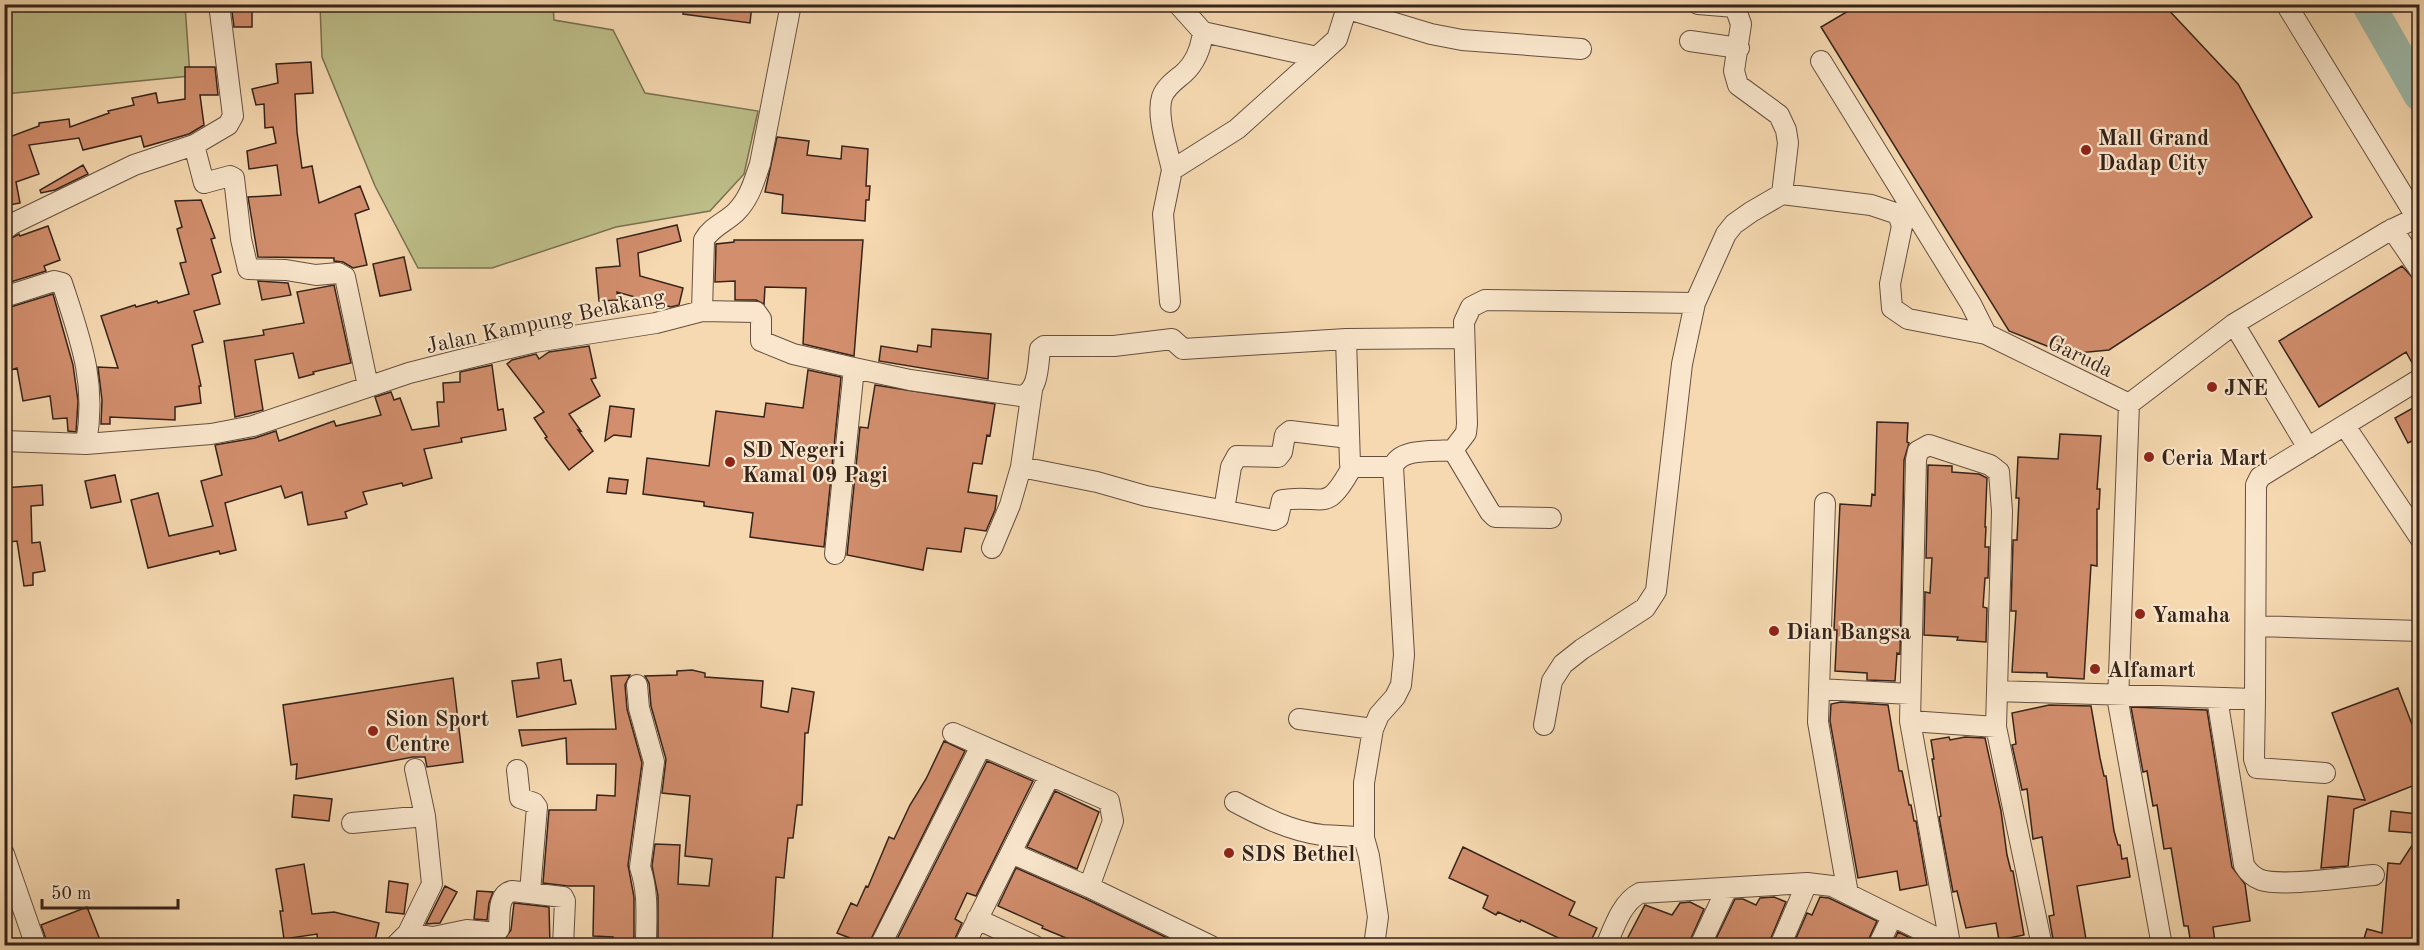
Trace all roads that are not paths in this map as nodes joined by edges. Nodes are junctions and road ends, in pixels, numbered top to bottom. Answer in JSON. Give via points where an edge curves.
{"nodes":[{"id":1,"x":219,"y":4,"type":"edge"},
{"id":2,"x":791,"y":4,"type":"edge"},
{"id":3,"x":1178,"y":4,"type":"edge"},
{"id":4,"x":1698,"y":4,"type":"edge"},
{"id":5,"x":2286,"y":4,"type":"edge"},
{"id":6,"x":1735,"y":6,"type":"edge"},
{"id":7,"x":1348,"y":7,"type":"edge"},
{"id":8,"x":1203,"y":32,"type":"junction"},
{"id":9,"x":1690,"y":41,"type":"dead end"},
{"id":10,"x":1739,"y":48,"type":"junction"},
{"id":11,"x":1581,"y":49,"type":"dead end"},
{"id":12,"x":1317,"y":57,"type":"junction"},
{"id":13,"x":1821,"y":62,"type":"dead end"},
{"id":14,"x":194,"y":145,"type":"junction"},
{"id":15,"x":1172,"y":170,"type":"junction"},
{"id":16,"x":1782,"y":194,"type":"junction"},
{"id":17,"x":2418,"y":217,"type":"edge"},
{"id":18,"x":4,"y":230,"type":"edge"},
{"id":19,"x":2392,"y":230,"type":"junction"},
{"id":20,"x":2420,"y":270,"type":"edge"},
{"id":21,"x":4,"y":297,"type":"edge"},
{"id":22,"x":1170,"y":302,"type":"dead end"},
{"id":23,"x":1695,"y":303,"type":"junction"},
{"id":24,"x":702,"y":311,"type":"junction"},
{"id":25,"x":2234,"y":324,"type":"junction"},
{"id":26,"x":1986,"y":334,"type":"junction"},
{"id":27,"x":1464,"y":338,"type":"junction"},
{"id":28,"x":1346,"y":339,"type":"junction"},
{"id":29,"x":854,"y":368,"type":"junction"},
{"id":30,"x":2420,"y":379,"type":"edge"},
{"id":31,"x":369,"y":386,"type":"junction"},
{"id":32,"x":1032,"y":390,"type":"junction"},
{"id":33,"x":2129,"y":404,"type":"junction"},
{"id":34,"x":2345,"y":426,"type":"junction"},
{"id":35,"x":1349,"y":438,"type":"junction"},
{"id":36,"x":4,"y":441,"type":"edge"},
{"id":37,"x":86,"y":444,"type":"junction"},
{"id":38,"x":2308,"y":448,"type":"junction"},
{"id":39,"x":1454,"y":450,"type":"junction"},
{"id":40,"x":1021,"y":467,"type":"junction"},
{"id":41,"x":1352,"y":467,"type":"junction"},
{"id":42,"x":1393,"y":467,"type":"junction"},
{"id":43,"x":1825,"y":503,"type":"dead end"},
{"id":44,"x":1224,"y":510,"type":"junction"},
{"id":45,"x":1551,"y":518,"type":"dead end"},
{"id":46,"x":2420,"y":538,"type":"edge"},
{"id":47,"x":992,"y":548,"type":"dead end"},
{"id":48,"x":835,"y":554,"type":"dead end"},
{"id":49,"x":2257,"y":626,"type":"junction"},
{"id":50,"x":2420,"y":631,"type":"edge"},
{"id":51,"x":637,"y":685,"type":"dead end"},
{"id":52,"x":1819,"y":689,"type":"junction"},
{"id":53,"x":1997,"y":691,"type":"junction"},
{"id":54,"x":1910,"y":694,"type":"junction"},
{"id":55,"x":2119,"y":696,"type":"junction"},
{"id":56,"x":2217,"y":698,"type":"junction"},
{"id":57,"x":2255,"y":699,"type":"junction"},
{"id":58,"x":1299,"y":719,"type":"dead end"},
{"id":59,"x":1910,"y":721,"type":"junction"},
{"id":60,"x":1544,"y":725,"type":"dead end"},
{"id":61,"x":1996,"y":727,"type":"junction"},
{"id":62,"x":1373,"y":729,"type":"junction"},
{"id":63,"x":953,"y":734,"type":"dead end"},
{"id":64,"x":981,"y":746,"type":"junction"},
{"id":65,"x":415,"y":769,"type":"dead end"},
{"id":66,"x":517,"y":770,"type":"dead end"},
{"id":67,"x":2325,"y":773,"type":"dead end"},
{"id":68,"x":1050,"y":775,"type":"junction"},
{"id":69,"x":1235,"y":802,"type":"dead end"},
{"id":70,"x":424,"y":816,"type":"junction"},
{"id":71,"x":352,"y":823,"type":"dead end"},
{"id":72,"x":1364,"y":838,"type":"junction"},
{"id":73,"x":1011,"y":853,"type":"junction"},
{"id":74,"x":4,"y":854,"type":"edge"},
{"id":75,"x":2374,"y":875,"type":"dead end"},
{"id":76,"x":1806,"y":882,"type":"junction"},
{"id":77,"x":1089,"y":887,"type":"junction"},
{"id":78,"x":1727,"y":888,"type":"junction"},
{"id":79,"x":530,"y":892,"type":"junction"},
{"id":80,"x":1848,"y":894,"type":"junction"},
{"id":81,"x":1892,"y":916,"type":"junction"},
{"id":82,"x":977,"y":919,"type":"junction"},
{"id":83,"x":402,"y":939,"type":"edge"},
{"id":84,"x":36,"y":945,"type":"edge"},
{"id":85,"x":563,"y":945,"type":"edge"},
{"id":86,"x":646,"y":945,"type":"edge"},
{"id":87,"x":880,"y":945,"type":"edge"},
{"id":88,"x":964,"y":945,"type":"edge"},
{"id":89,"x":1035,"y":945,"type":"edge"},
{"id":90,"x":1210,"y":945,"type":"edge"},
{"id":91,"x":1374,"y":945,"type":"edge"},
{"id":92,"x":1606,"y":945,"type":"edge"},
{"id":93,"x":1700,"y":945,"type":"edge"},
{"id":94,"x":1780,"y":945,"type":"edge"},
{"id":95,"x":1878,"y":945,"type":"edge"},
{"id":96,"x":1952,"y":945,"type":"edge"},
{"id":97,"x":2042,"y":945,"type":"edge"},
{"id":98,"x":2162,"y":945,"type":"edge"}],
"edges":[{"from":1,"to":14,"type":"street","via":[[233,116],[228,125]]},
{"from":2,"to":24,"type":"street","via":[[752,189],[736,212],[707,233],[704,240]]},
{"from":3,"to":8,"type":"street"},
{"from":4,"to":6,"type":"street"},
{"from":5,"to":17,"type":"street"},
{"from":6,"to":10,"type":"street","via":[[1741,24]]},
{"from":7,"to":11,"type":"street","via":[[1462,40]]},
{"from":7,"to":12,"type":"street","via":[[1338,39]]},
{"from":8,"to":12,"type":"street"},
{"from":8,"to":15,"type":"street","via":[[1196,57],[1162,96],[1160,113]]},
{"from":9,"to":10,"type":"street"},
{"from":10,"to":16,"type":"street","via":[[1734,71],[1738,85],[1779,116],[1786,130]]},
{"from":12,"to":15,"type":"street","via":[[1237,129]]},
{"from":13,"to":26,"type":"street"},
{"from":14,"to":18,"type":"street","via":[[134,165]]},
{"from":14,"to":31,"type":"street","via":[[204,183],[234,178],[248,269],[338,273],[345,277]]},
{"from":15,"to":22,"type":"street","via":[[1163,214]]},
{"from":16,"to":23,"type":"street","via":[[1734,224],[1726,234]]},
{"from":16,"to":26,"type":"street","name":"Garuda","via":[[1871,206],[1898,214],[1902,226],[1890,284],[1892,308],[1908,319]]},
{"from":17,"to":19,"type":"street","name":"Garuda"},
{"from":19,"to":20,"type":"street"},
{"from":19,"to":25,"type":"street","name":"Garuda"},
{"from":21,"to":37,"type":"street","via":[[54,281],[62,284],[87,363],[90,411]]},
{"from":23,"to":27,"type":"street","via":[[1485,300],[1471,307],[1464,322]]},
{"from":23,"to":60,"type":"street","via":[[1678,398],[1656,591],[1645,608],[1563,664],[1552,681]]},
{"from":24,"to":29,"type":"street","name":"Jalan Kampung Belakang","via":[[756,312],[761,319],[760,338],[764,343]]},
{"from":24,"to":31,"type":"street","name":"Jalan Kampung Belakang","via":[[535,342]]},
{"from":25,"to":33,"type":"street","name":"Garuda"},
{"from":25,"to":38,"type":"street"},
{"from":26,"to":33,"type":"street","name":"Garuda"},
{"from":27,"to":28,"type":"street"},
{"from":27,"to":39,"type":"street","via":[[1467,424],[1466,434]]},
{"from":28,"to":32,"type":"street","via":[[1183,349],[1172,339],[1114,346],[1044,346],[1040,349]]},
{"from":28,"to":35,"type":"street"},
{"from":29,"to":32,"type":"street","via":[[1021,396]]},
{"from":29,"to":48,"type":"street"},
{"from":30,"to":34,"type":"street"},
{"from":31,"to":37,"type":"street","name":"Jalan Kampung Belakang","via":[[254,426],[211,434]]},
{"from":32,"to":40,"type":"street"},
{"from":33,"to":55,"type":"street"},
{"from":34,"to":38,"type":"street"},
{"from":34,"to":46,"type":"street"},
{"from":35,"to":41,"type":"street"},
{"from":35,"to":44,"type":"street","via":[[1290,431],[1278,457],[1237,456],[1231,467]]},
{"from":36,"to":37,"type":"street","name":"Jalan Kampung Belakang"},
{"from":38,"to":49,"type":"street","via":[[2260,477],[2256,485]]},
{"from":39,"to":42,"type":"street","via":[[1406,454],[1395,460]]},
{"from":39,"to":45,"type":"street","via":[[1495,517]]},
{"from":40,"to":44,"type":"street"},
{"from":40,"to":47,"type":"street"},
{"from":41,"to":42,"type":"street"},
{"from":41,"to":44,"type":"street","via":[[1330,497],[1324,501],[1282,500],[1274,520]]},
{"from":42,"to":62,"type":"street","via":[[1404,656],[1401,685]]},
{"from":43,"to":52,"type":"street"},
{"from":49,"to":50,"type":"street"},
{"from":49,"to":57,"type":"street"},
{"from":51,"to":86,"type":"street","via":[[639,708],[654,762],[640,867],[647,893]]},
{"from":52,"to":54,"type":"street"},
{"from":52,"to":80,"type":"street","via":[[1819,733]]},
{"from":53,"to":54,"type":"street","via":[[2002,511],[1999,472],[1990,465],[1929,445],[1918,451],[1916,460]]},
{"from":53,"to":55,"type":"street"},
{"from":53,"to":61,"type":"street"},
{"from":54,"to":59,"type":"street"},
{"from":55,"to":56,"type":"street"},
{"from":55,"to":98,"type":"street"},
{"from":56,"to":57,"type":"street"},
{"from":56,"to":75,"type":"street","via":[[2244,865],[2249,873],[2259,879],[2282,882]]},
{"from":57,"to":67,"type":"street","via":[[2257,768]]},
{"from":58,"to":62,"type":"street"},
{"from":59,"to":61,"type":"street"},
{"from":59,"to":96,"type":"street"},
{"from":61,"to":97,"type":"street"},
{"from":62,"to":72,"type":"street","via":[[1364,783]]},
{"from":63,"to":64,"type":"street"},
{"from":64,"to":68,"type":"street"},
{"from":64,"to":87,"type":"street"},
{"from":65,"to":70,"type":"street"},
{"from":66,"to":79,"type":"street","via":[[520,798],[537,807]]},
{"from":68,"to":73,"type":"street"},
{"from":68,"to":77,"type":"street","via":[[1109,801],[1112,808],[1113,820]]},
{"from":69,"to":72,"type":"street","via":[[1295,830]]},
{"from":70,"to":71,"type":"street"},
{"from":70,"to":83,"type":"street","via":[[432,884]]},
{"from":72,"to":91,"type":"street","via":[[1378,917]]},
{"from":73,"to":77,"type":"street"},
{"from":73,"to":82,"type":"street"},
{"from":74,"to":84,"type":"street"},
{"from":76,"to":78,"type":"street"},
{"from":76,"to":80,"type":"street","via":[[1825,884]]},
{"from":76,"to":94,"type":"street"},
{"from":77,"to":90,"type":"street"},
{"from":78,"to":92,"type":"street","via":[[1633,896]]},
{"from":78,"to":93,"type":"street"},
{"from":79,"to":83,"type":"street","via":[[505,894],[496,933],[467,930]]},
{"from":79,"to":85,"type":"street","via":[[559,895],[565,901]]},
{"from":80,"to":81,"type":"street"},
{"from":81,"to":95,"type":"street"},
{"from":81,"to":96,"type":"street"},
{"from":82,"to":88,"type":"street"},
{"from":82,"to":89,"type":"street"}]}
